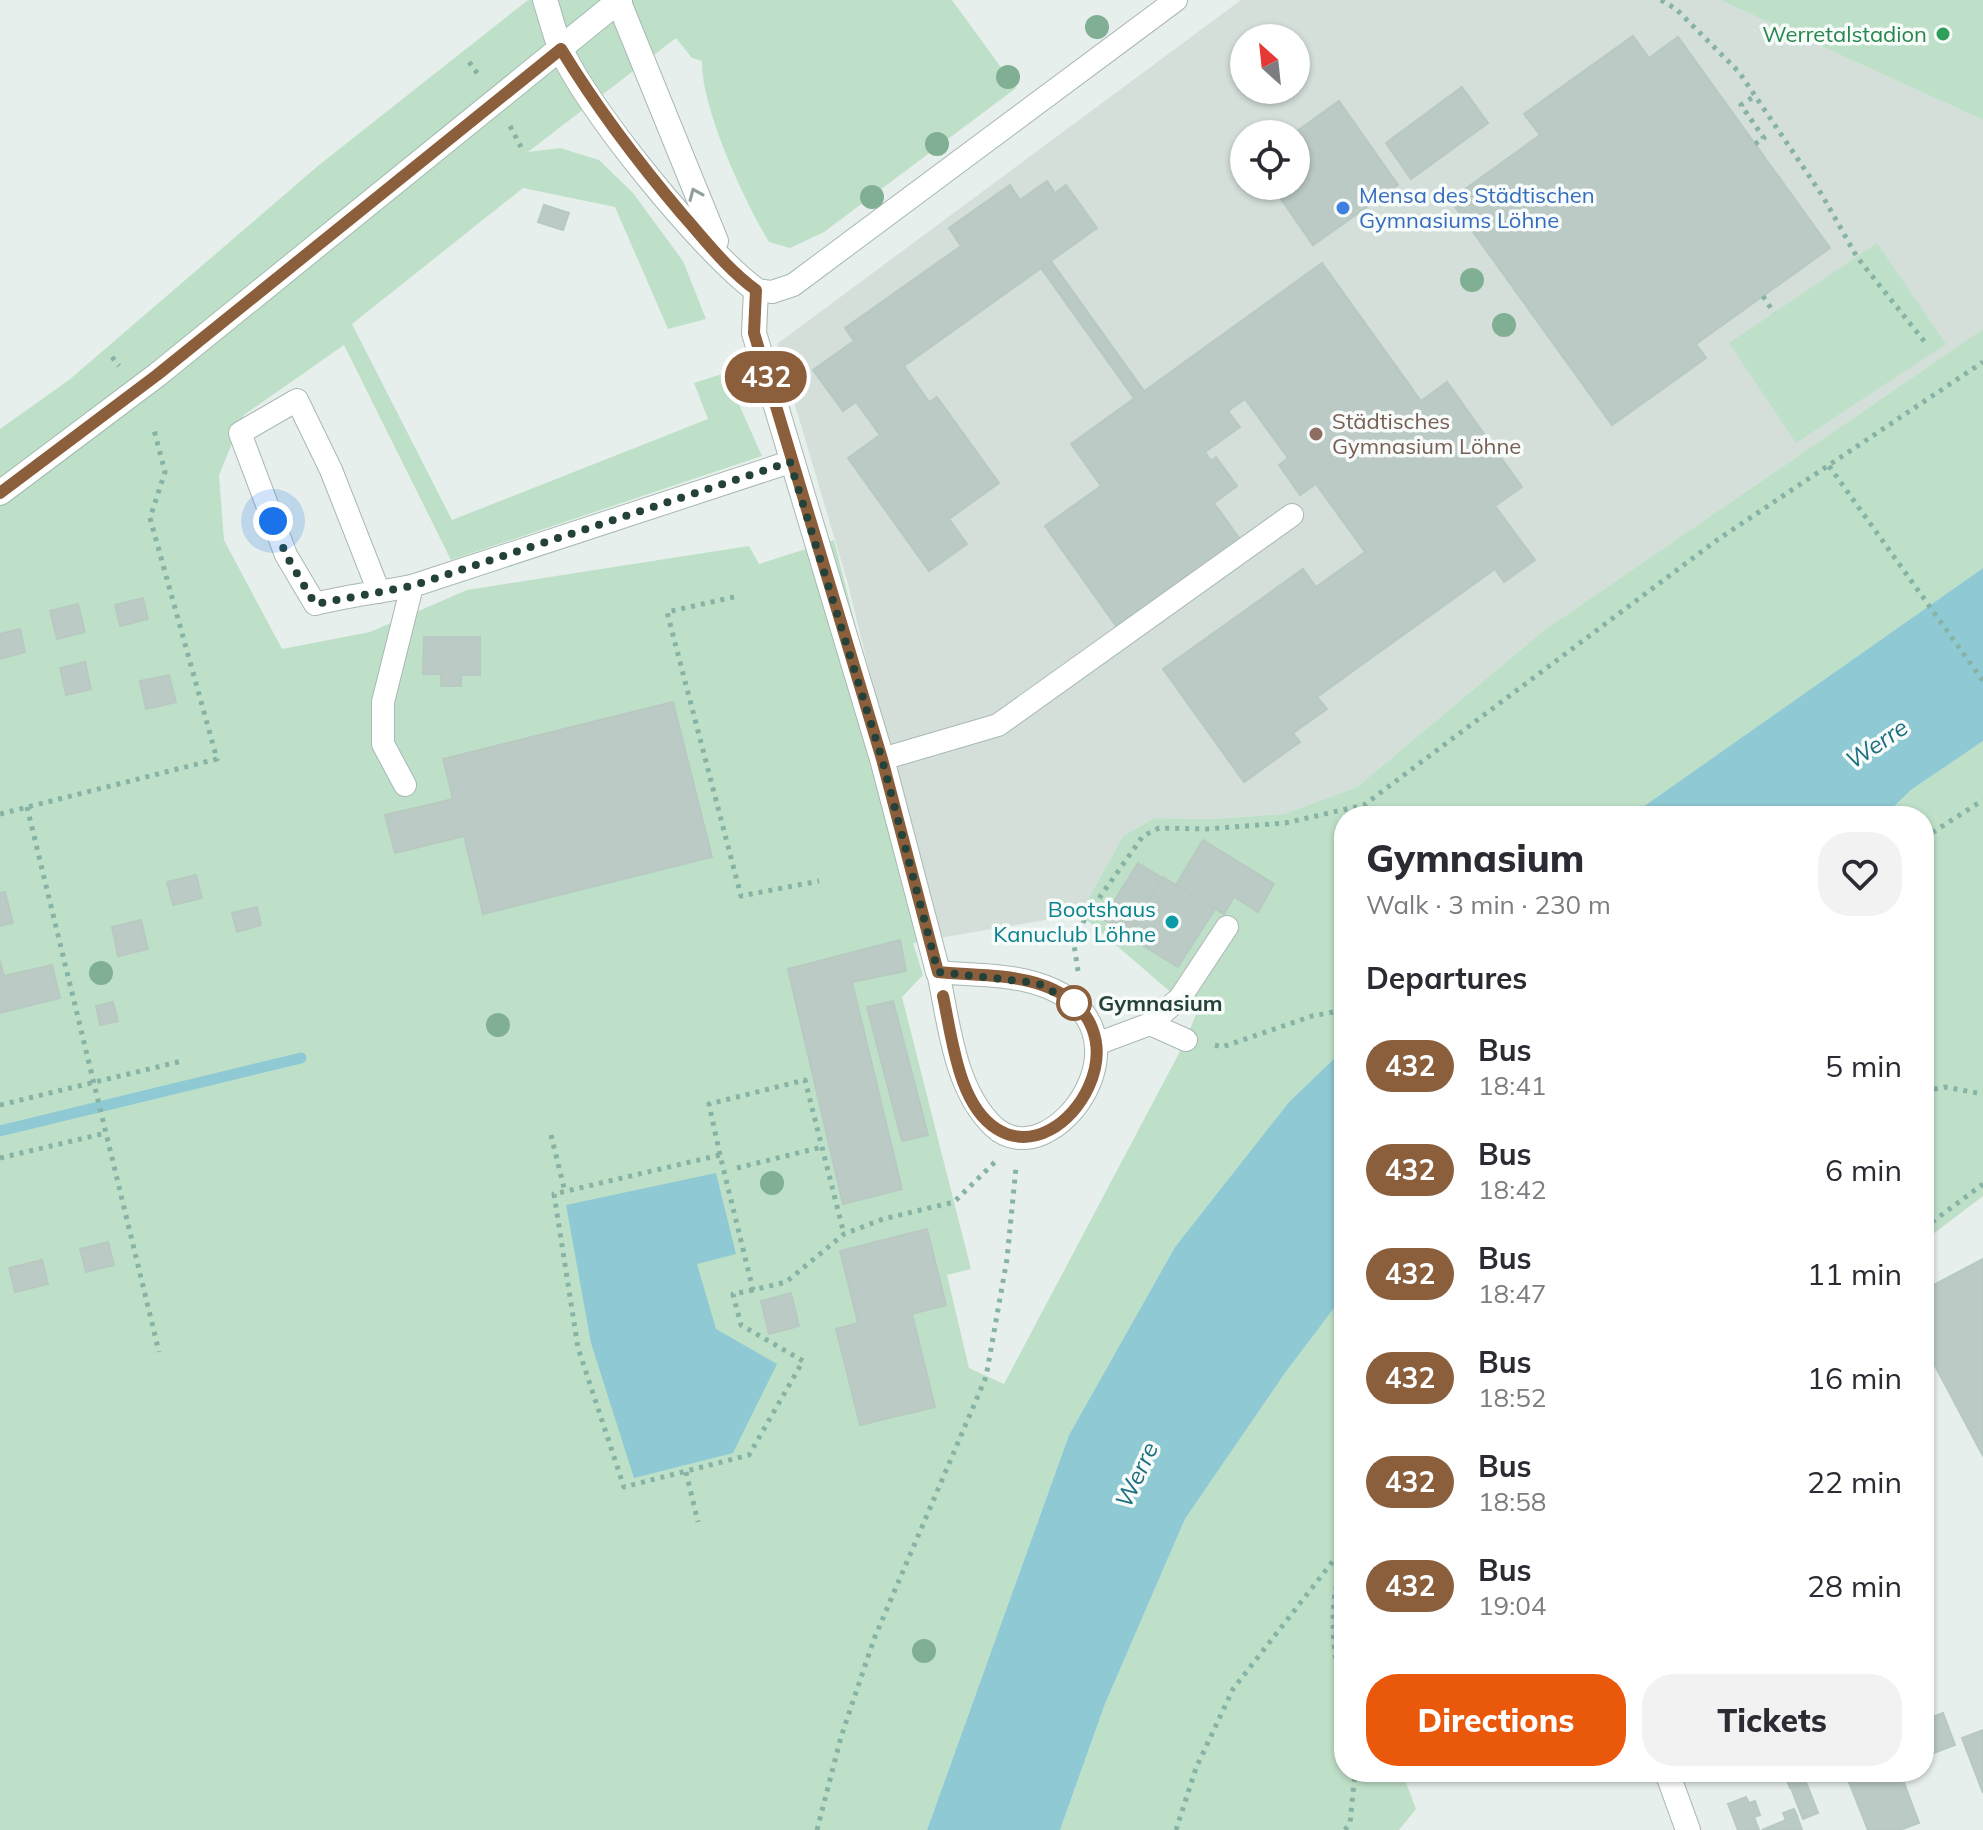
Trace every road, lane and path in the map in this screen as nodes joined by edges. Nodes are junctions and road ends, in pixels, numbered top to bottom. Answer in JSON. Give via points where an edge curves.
{"nodes":[{"id":1,"x":545,"y":0,"type":"edge"},
{"id":2,"x":619,"y":0,"type":"edge"},
{"id":3,"x":1176,"y":0,"type":"edge"},
{"id":4,"x":1661,"y":0,"type":"edge"},
{"id":5,"x":561,"y":49,"type":"junction"},
{"id":6,"x":1756,"y":95,"type":"junction"},
{"id":7,"x":1755,"y":144,"type":"dead end"},
{"id":8,"x":726,"y":266,"type":"junction"},
{"id":9,"x":756,"y":290,"type":"junction"},
{"id":10,"x":1763,"y":296,"type":"dead end"},
{"id":11,"x":1774,"y":313,"type":"dead end"},
{"id":12,"x":1928,"y":346,"type":"dead end"},
{"id":13,"x":1983,"y":362,"type":"edge"},
{"id":14,"x":153,"y":426,"type":"dead end"},
{"id":15,"x":790,"y":462,"type":"junction"},
{"id":16,"x":1829,"y":466,"type":"junction"},
{"id":17,"x":0,"y":493,"type":"edge"},
{"id":18,"x":1292,"y":515,"type":"dead end"},
{"id":19,"x":412,"y":586,"type":"junction"},
{"id":20,"x":379,"y":592,"type":"junction"},
{"id":21,"x":734,"y":597,"type":"dead end"},
{"id":22,"x":1983,"y":681,"type":"edge"},
{"id":23,"x":882,"y":759,"type":"junction"},
{"id":24,"x":405,"y":785,"type":"dead end"},
{"id":25,"x":1983,"y":800,"type":"edge"},
{"id":26,"x":1360,"y":806,"type":"edge"},
{"id":27,"x":27,"y":807,"type":"junction"},
{"id":28,"x":1334,"y":812,"type":"edge"},
{"id":29,"x":0,"y":814,"type":"edge"},
{"id":30,"x":1934,"y":832,"type":"edge"},
{"id":31,"x":819,"y":881,"type":"dead end"},
{"id":32,"x":1227,"y":927,"type":"dead end"},
{"id":33,"x":938,"y":972,"type":"junction"},
{"id":34,"x":1074,"y":1003,"type":"junction"},
{"id":35,"x":1334,"y":1012,"type":"edge"},
{"id":36,"x":1150,"y":1024,"type":"junction"},
{"id":37,"x":1186,"y":1040,"type":"joint"},
{"id":38,"x":1099,"y":1043,"type":"junction"},
{"id":39,"x":182,"y":1061,"type":"dead end"},
{"id":40,"x":93,"y":1082,"type":"junction"},
{"id":41,"x":1934,"y":1089,"type":"edge"},
{"id":42,"x":1983,"y":1094,"type":"edge"},
{"id":43,"x":0,"y":1105,"type":"edge"},
{"id":44,"x":106,"y":1133,"type":"junction"},
{"id":45,"x":551,"y":1135,"type":"dead end"},
{"id":46,"x":1019,"y":1138,"type":"junction"},
{"id":47,"x":822,"y":1147,"type":"junction"},
{"id":48,"x":720,"y":1155,"type":"junction"},
{"id":49,"x":0,"y":1158,"type":"edge"},
{"id":50,"x":737,"y":1168,"type":"dead end"},
{"id":51,"x":1983,"y":1184,"type":"edge"},
{"id":52,"x":565,"y":1192,"type":"junction"},
{"id":53,"x":1934,"y":1221,"type":"edge"},
{"id":54,"x":844,"y":1234,"type":"junction"},
{"id":55,"x":753,"y":1290,"type":"junction"},
{"id":56,"x":159,"y":1352,"type":"dead end"},
{"id":57,"x":686,"y":1472,"type":"junction"},
{"id":58,"x":698,"y":1522,"type":"dead end"},
{"id":59,"x":1334,"y":1560,"type":"edge"},
{"id":60,"x":1334,"y":1600,"type":"edge"},
{"id":61,"x":1334,"y":1645,"type":"edge"},
{"id":62,"x":1354,"y":1782,"type":"edge"},
{"id":63,"x":1671,"y":1782,"type":"edge"},
{"id":64,"x":817,"y":1830,"type":"edge"},
{"id":65,"x":1176,"y":1830,"type":"edge"},
{"id":66,"x":1345,"y":1830,"type":"edge"},
{"id":67,"x":1688,"y":1830,"type":"edge"}],
"edges":[{"from":1,"to":5,"type":"street"},
{"from":2,"to":5,"type":"street"},
{"from":8,"to":2,"type":"street","one_way":true},
{"from":3,"to":9,"type":"lane","via":[[793,285],[772,292]]},
{"from":4,"to":6,"type":"path","via":[[1739,72]]},
{"from":5,"to":8,"type":"street","via":[[604,118]]},
{"from":5,"to":17,"type":"street","via":[[157,375]]},
{"from":6,"to":7,"type":"path","via":[[1741,105],[1764,138]]},
{"from":6,"to":12,"type":"path","via":[[1857,257]]},
{"from":8,"to":9,"type":"street"},
{"from":9,"to":15,"type":"street","via":[[754,333]]},
{"from":10,"to":11,"type":"path"},
{"from":13,"to":16,"type":"path"},
{"from":14,"to":27,"type":"path","via":[[165,472],[150,518],[217,759]]},
{"from":15,"to":19,"type":"lane"},
{"from":15,"to":23,"type":"street"},
{"from":16,"to":22,"type":"path"},
{"from":16,"to":26,"type":"path","via":[[1717,540]]},
{"from":18,"to":23,"type":"lane","via":[[998,725]]},
{"from":19,"to":20,"type":"lane"},
{"from":19,"to":24,"type":"lane","via":[[383,702],[383,744]]},
{"from":20,"to":20,"type":"lane","via":[[315,604],[286,555],[240,433],[297,400]]},
{"from":21,"to":31,"type":"path","via":[[667,612],[741,896]]},
{"from":23,"to":33,"type":"street"},
{"from":25,"to":30,"type":"path"},
{"from":27,"to":29,"type":"path"},
{"from":27,"to":40,"type":"path"},
{"from":28,"to":34,"type":"path","via":[[1285,823],[1159,828],[1143,836],[1085,918],[1074,945],[1079,962]]},
{"from":32,"to":36,"type":"lane","via":[[1180,998]]},
{"from":33,"to":34,"type":"lane","via":[[1037,983]]},
{"from":33,"to":46,"type":"lane","via":[[967,1090],[996,1129]]},
{"from":34,"to":38,"type":"lane"},
{"from":35,"to":37,"type":"path","via":[[1222,1047]]},
{"from":36,"to":37,"type":"lane"},
{"from":36,"to":38,"type":"lane"},
{"from":38,"to":46,"type":"lane","via":[[1092,1080],[1078,1107],[1043,1134]]},
{"from":39,"to":40,"type":"path"},
{"from":40,"to":43,"type":"path"},
{"from":40,"to":44,"type":"path"},
{"from":41,"to":42,"type":"path"},
{"from":44,"to":49,"type":"path"},
{"from":44,"to":56,"type":"path"},
{"from":45,"to":52,"type":"path"},
{"from":46,"to":54,"type":"path","via":[[954,1202]]},
{"from":46,"to":64,"type":"path","via":[[1007,1259],[986,1377],[874,1639]]},
{"from":47,"to":48,"type":"path","via":[[805,1080],[709,1104]]},
{"from":47,"to":50,"type":"path"},
{"from":47,"to":54,"type":"path"},
{"from":48,"to":52,"type":"path"},
{"from":48,"to":55,"type":"path"},
{"from":51,"to":53,"type":"path"},
{"from":52,"to":57,"type":"path","via":[[554,1194],[578,1348],[624,1487]]},
{"from":54,"to":55,"type":"path","via":[[786,1282]]},
{"from":55,"to":57,"type":"path","via":[[733,1294],[741,1325],[803,1361],[749,1455]]},
{"from":57,"to":58,"type":"path"},
{"from":59,"to":65,"type":"path","via":[[1233,1689],[1196,1768]]},
{"from":60,"to":61,"type":"path"},
{"from":62,"to":66,"type":"path"},
{"from":63,"to":67,"type":"street"}]}
